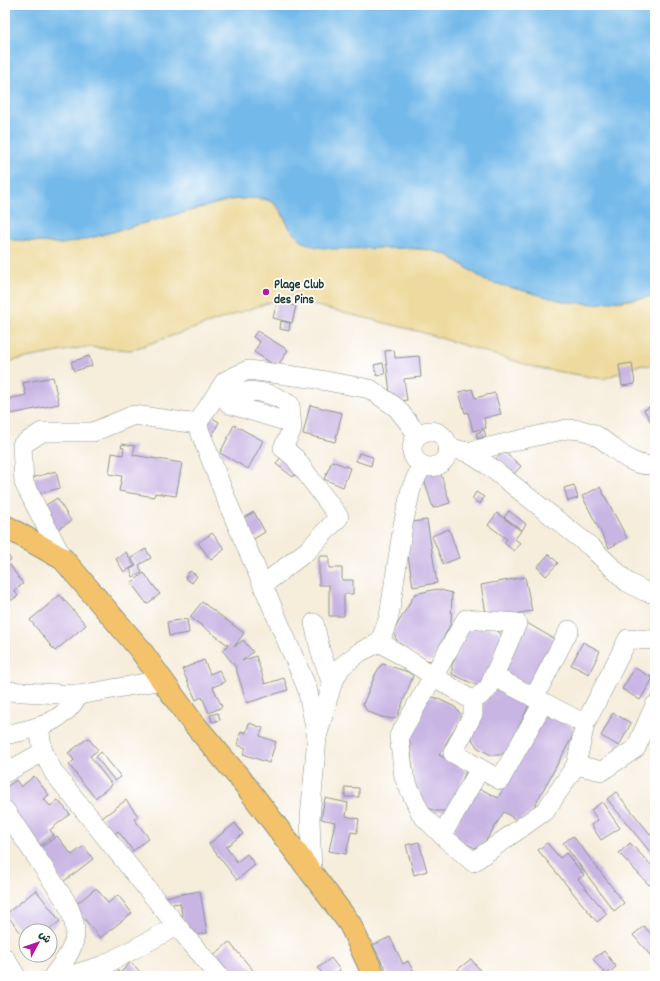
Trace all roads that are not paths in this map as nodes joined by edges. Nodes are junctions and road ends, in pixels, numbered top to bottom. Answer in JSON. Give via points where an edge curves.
{"nodes":[{"id":1,"x":225,"y":410,"type":"dead end"},
{"id":2,"x":196,"y":424,"type":"junction"},
{"id":3,"x":418,"y":435,"type":"junction"},
{"id":4,"x":447,"y":447,"type":"junction"},
{"id":5,"x":467,"y":452,"type":"junction"},
{"id":6,"x":422,"y":465,"type":"junction"},
{"id":7,"x":655,"y":465,"type":"edge"},
{"id":8,"x":5,"y":526,"type":"edge"},
{"id":9,"x":63,"y":559,"type":"junction"},
{"id":10,"x":263,"y":585,"type":"junction"},
{"id":11,"x":655,"y":594,"type":"edge"},
{"id":12,"x":314,"y":623,"type":"dead end"},
{"id":13,"x":569,"y":630,"type":"dead end"},
{"id":14,"x":655,"y":640,"type":"edge"},
{"id":15,"x":380,"y":642,"type":"junction"},
{"id":16,"x":493,"y":676,"type":"junction"},
{"id":17,"x":434,"y":677,"type":"junction"},
{"id":18,"x":162,"y":680,"type":"junction"},
{"id":19,"x":332,"y":684,"type":"junction"},
{"id":20,"x":5,"y":691,"type":"edge"},
{"id":21,"x":79,"y":694,"type":"junction"},
{"id":22,"x":539,"y":701,"type":"junction"},
{"id":23,"x":473,"y":702,"type":"junction"},
{"id":24,"x":655,"y":706,"type":"edge"},
{"id":25,"x":585,"y":724,"type":"junction"},
{"id":26,"x":40,"y":728,"type":"junction"},
{"id":27,"x":5,"y":735,"type":"edge"},
{"id":28,"x":317,"y":737,"type":"junction"},
{"id":29,"x":43,"y":752,"type":"junction"},
{"id":30,"x":576,"y":765,"type":"junction"},
{"id":31,"x":480,"y":769,"type":"junction"},
{"id":32,"x":5,"y":773,"type":"edge"},
{"id":33,"x":5,"y":810,"type":"edge"},
{"id":34,"x":442,"y":835,"type":"junction"},
{"id":35,"x":312,"y":874,"type":"junction"},
{"id":36,"x":178,"y":926,"type":"junction"},
{"id":37,"x":5,"y":958,"type":"edge"},
{"id":38,"x":16,"y":976,"type":"edge"},
{"id":39,"x":53,"y":976,"type":"edge"},
{"id":40,"x":68,"y":976,"type":"edge"},
{"id":41,"x":219,"y":976,"type":"edge"},
{"id":42,"x":374,"y":976,"type":"edge"}],
"edges":[{"from":1,"to":10,"type":"street","via":[[230,400],[241,392],[261,392],[276,396],[290,405],[292,429],[283,448],[295,458],[339,517],[308,550]]},
{"from":2,"to":3,"type":"street","via":[[225,381],[248,370],[370,389],[397,408]]},
{"from":2,"to":9,"type":"street","via":[[134,415],[93,432],[42,432],[22,445],[24,483]]},
{"from":2,"to":10,"type":"street"},
{"from":3,"to":4,"type":"street","via":[[430,431],[436,433],[446,441]]},
{"from":3,"to":6,"type":"street","via":[[412,445],[412,451]]},
{"from":4,"to":5,"type":"street"},
{"from":4,"to":6,"type":"street","via":[[447,453],[440,464],[428,467]]},
{"from":5,"to":7,"type":"street","via":[[567,429],[578,429],[600,437],[636,464]]},
{"from":5,"to":11,"type":"street","via":[[489,466],[591,547],[627,582],[644,592]]},
{"from":6,"to":15,"type":"street","via":[[411,490],[389,617]]},
{"from":8,"to":9,"type":"main road"},
{"from":9,"to":18,"type":"main road","via":[[140,648]]},
{"from":10,"to":28,"type":"street","via":[[307,688]]},
{"from":12,"to":19,"type":"street"},
{"from":13,"to":22,"type":"street"},
{"from":14,"to":25,"type":"street","via":[[628,639]]},
{"from":15,"to":17,"type":"street"},
{"from":15,"to":19,"type":"street","via":[[360,652],[341,667]]},
{"from":16,"to":17,"type":"street","via":[[517,623],[466,619]]},
{"from":16,"to":22,"type":"street"},
{"from":16,"to":23,"type":"street","via":[[488,689]]},
{"from":17,"to":23,"type":"street"},
{"from":17,"to":34,"type":"street","via":[[399,736],[404,777],[421,814]]},
{"from":18,"to":21,"type":"street"},
{"from":18,"to":35,"type":"main road"},
{"from":19,"to":28,"type":"street"},
{"from":20,"to":21,"type":"street"},
{"from":21,"to":26,"type":"street","via":[[66,711]]},
{"from":22,"to":25,"type":"street"},
{"from":22,"to":31,"type":"street","via":[[500,780]]},
{"from":23,"to":31,"type":"street","via":[[473,714],[453,753]]},
{"from":24,"to":30,"type":"street","via":[[636,748],[602,771]]},
{"from":25,"to":30,"type":"street"},
{"from":26,"to":27,"type":"street"},
{"from":26,"to":29,"type":"street"},
{"from":28,"to":35,"type":"street","via":[[310,818]]},
{"from":29,"to":32,"type":"street"},
{"from":29,"to":36,"type":"street","via":[[54,773]]},
{"from":30,"to":34,"type":"street","via":[[546,810],[473,862]]},
{"from":31,"to":34,"type":"street"},
{"from":33,"to":39,"type":"street","via":[[71,910],[75,933],[71,949]]},
{"from":35,"to":42,"type":"main road","via":[[350,924]]},
{"from":36,"to":40,"type":"street","via":[[104,965]]},
{"from":36,"to":41,"type":"street"},
{"from":37,"to":38,"type":"street"}]}
